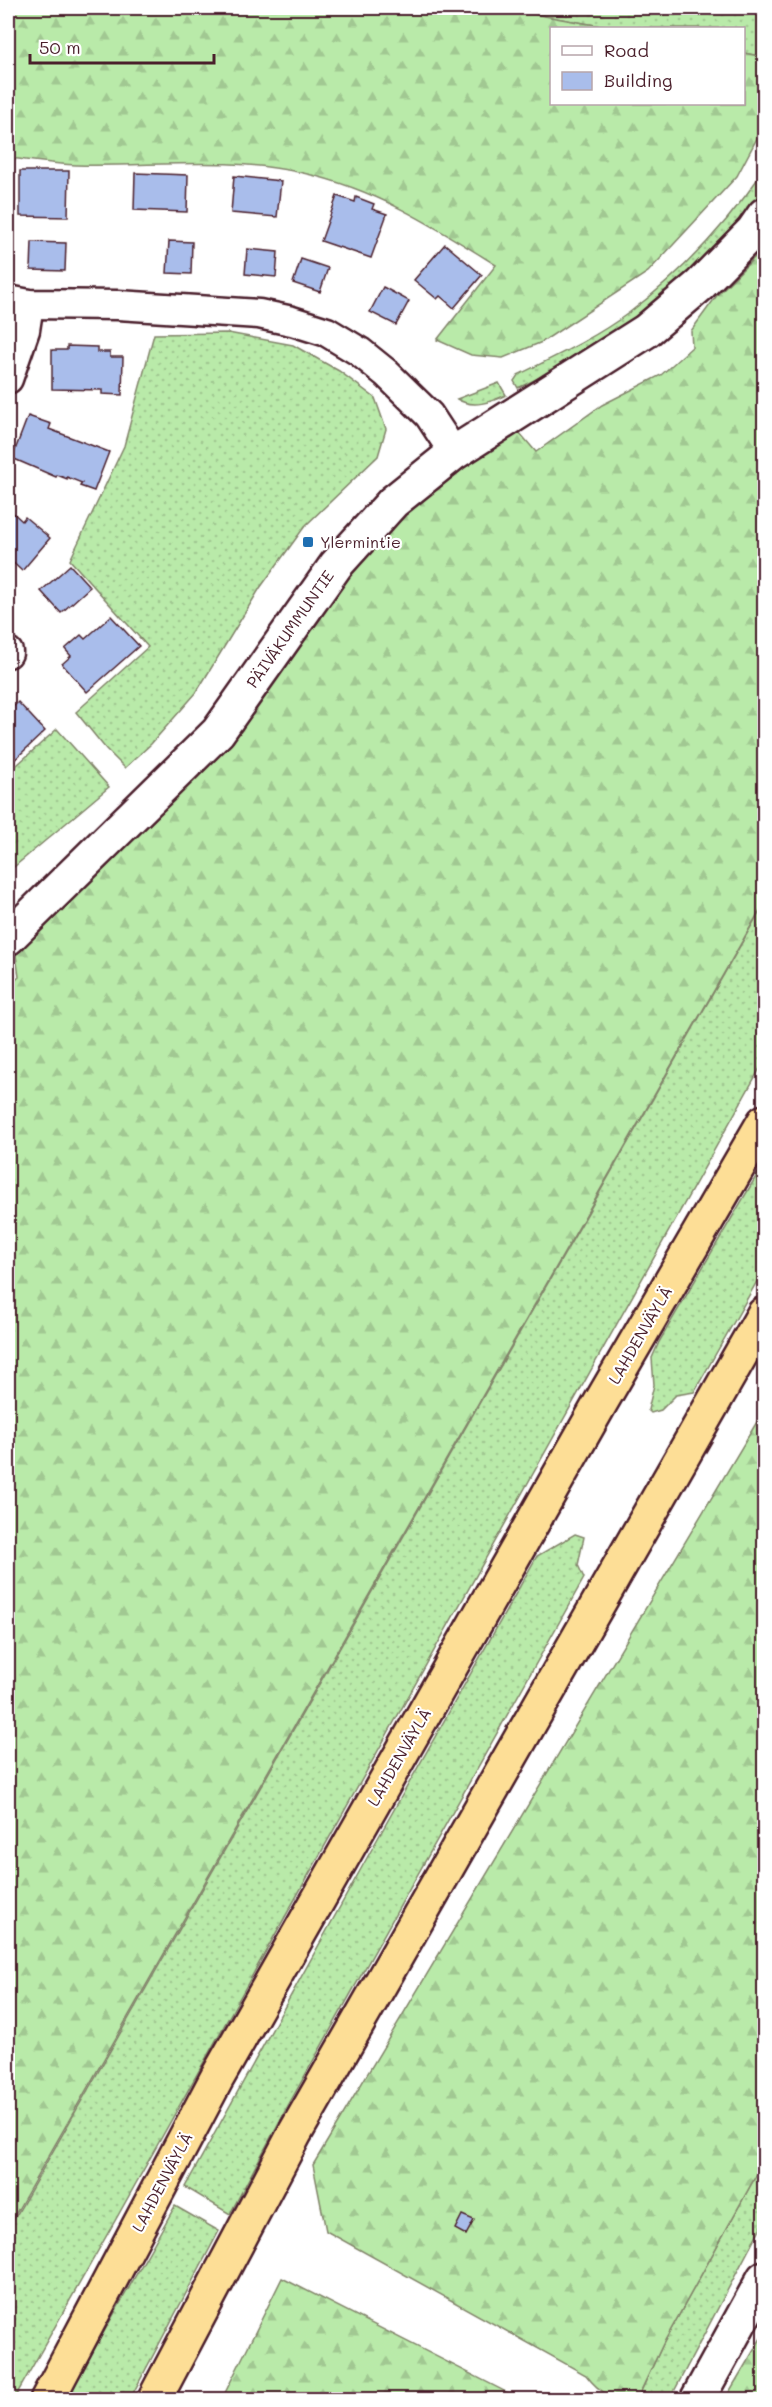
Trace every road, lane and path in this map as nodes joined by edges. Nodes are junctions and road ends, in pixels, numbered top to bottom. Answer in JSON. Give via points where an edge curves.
{"nodes":[{"id":1,"x":765,"y":215,"type":"edge"},
{"id":2,"x":18,"y":302,"type":"edge"},
{"id":3,"x":8,"y":379,"type":"edge"},
{"id":4,"x":454,"y":453,"type":"junction"},
{"id":5,"x":8,"y":938,"type":"edge"},
{"id":6,"x":765,"y":1122,"type":"edge"},
{"id":7,"x":765,"y":1314,"type":"edge"},
{"id":8,"x":765,"y":2278,"type":"edge"},
{"id":9,"x":46,"y":2400,"type":"edge"},
{"id":10,"x":154,"y":2400,"type":"edge"},
{"id":11,"x":698,"y":2400,"type":"edge"}],
"edges":[{"from":1,"to":4,"type":"street","name":"PÄIVÄKUMMUNTIE","via":[[700,285],[646,332]]},
{"from":2,"to":3,"type":"street","via":[[26,330]]},
{"from":2,"to":4,"type":"street","via":[[259,314],[327,332],[386,373],[429,415]]},
{"from":4,"to":5,"type":"street","name":"PÄIVÄKUMMUNTIE","via":[[393,502],[336,565],[218,732]]},
{"from":6,"to":9,"type":"highway","name":"LAHDENVÄYLÄ","via":[[601,1402],[229,2058]]},
{"from":7,"to":10,"type":"highway","via":[[295,2133]]},
{"from":8,"to":11,"type":"street"}]}
